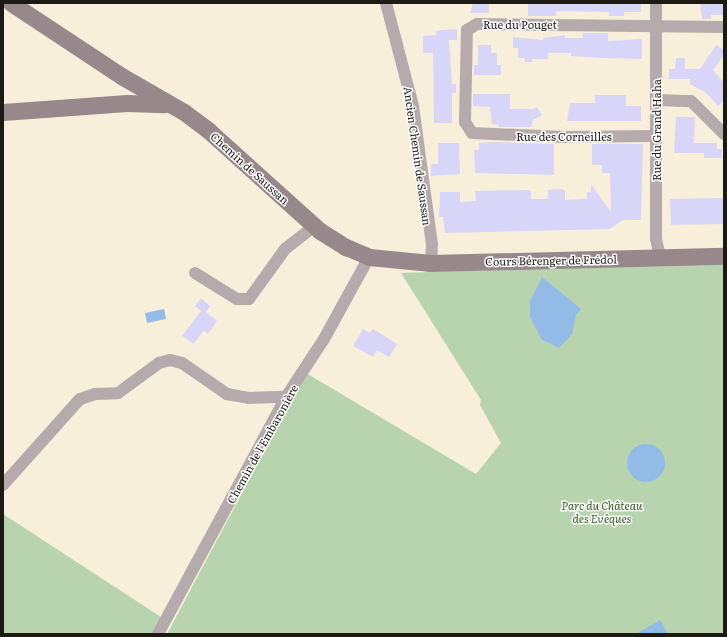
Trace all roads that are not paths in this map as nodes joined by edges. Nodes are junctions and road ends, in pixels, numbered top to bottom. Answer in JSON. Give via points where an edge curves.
{"nodes":[{"id":1,"x":10,"y":3,"type":"edge"},
{"id":2,"x":386,"y":3,"type":"edge"},
{"id":3,"x":656,"y":3,"type":"edge"},
{"id":4,"x":656,"y":25,"type":"junction"},
{"id":5,"x":724,"y":27,"type":"edge"},
{"id":6,"x":122,"y":77,"type":"junction"},
{"id":7,"x":656,"y":100,"type":"junction"},
{"id":8,"x":127,"y":103,"type":"junction"},
{"id":9,"x":170,"y":105,"type":"junction"},
{"id":10,"x":3,"y":112,"type":"edge"},
{"id":11,"x":472,"y":133,"type":"joint"},
{"id":12,"x":724,"y":134,"type":"edge"},
{"id":13,"x":656,"y":136,"type":"junction"},
{"id":14,"x":314,"y":226,"type":"junction"},
{"id":15,"x":724,"y":256,"type":"edge"},
{"id":16,"x":373,"y":257,"type":"junction"},
{"id":17,"x":660,"y":257,"type":"junction"},
{"id":18,"x":432,"y":263,"type":"junction"},
{"id":19,"x":195,"y":273,"type":"dead end"},
{"id":20,"x":286,"y":397,"type":"junction"},
{"id":21,"x":3,"y":485,"type":"edge"},
{"id":22,"x":158,"y":634,"type":"edge"}],
"edges":[{"from":1,"to":6,"type":"street","name":"Chemin de Saussan"},
{"from":2,"to":18,"type":"street","name":"Ancien Chemin de Saussan","via":[[413,106],[432,244]]},
{"from":3,"to":4,"type":"street","name":"Rue du Grand Haha"},
{"from":4,"to":5,"type":"street"},
{"from":4,"to":7,"type":"street","name":"Rue du Grand Haha"},
{"from":4,"to":11,"type":"street","name":"Rue du Pouget","via":[[472,26],[466,30],[465,122]]},
{"from":6,"to":8,"type":"street","via":[[127,90]]},
{"from":6,"to":9,"type":"street","name":"Chemin de Saussan"},
{"from":7,"to":12,"type":"street","via":[[691,101]]},
{"from":7,"to":13,"type":"street","name":"Rue du Grand Haha"},
{"from":8,"to":9,"type":"street"},
{"from":8,"to":10,"type":"street"},
{"from":9,"to":14,"type":"street","name":"Chemin de Saussan","via":[[209,131]]},
{"from":11,"to":13,"type":"street","name":"Rue des Corneilles","via":[[564,137]]},
{"from":13,"to":17,"type":"street","name":"Rue du Grand Haha","via":[[656,239]]},
{"from":14,"to":16,"type":"street","name":"Chemin de Saussan","via":[[346,247]]},
{"from":14,"to":19,"type":"street","via":[[285,249],[249,299],[237,300]]},
{"from":15,"to":17,"type":"street","name":"Cours Bérenger de Frédol"},
{"from":16,"to":18,"type":"street","name":"Cours Bérenger de Frédol"},
{"from":16,"to":20,"type":"street","name":"Chemin de l'Embaronière"},
{"from":17,"to":18,"type":"street","name":"Cours Bérenger de Frédol"},
{"from":20,"to":21,"type":"street","via":[[249,398],[227,394],[182,363],[170,360],[159,363],[118,393],[95,394],[80,399]]},
{"from":20,"to":22,"type":"street","name":"Chemin de l'Embaronière"}]}
